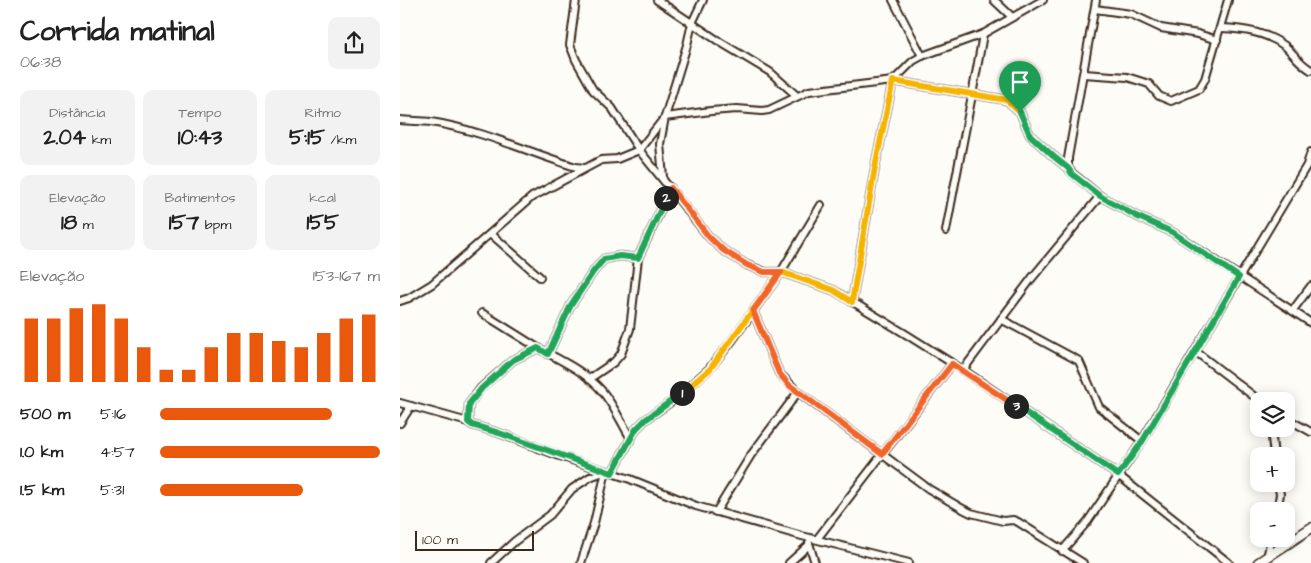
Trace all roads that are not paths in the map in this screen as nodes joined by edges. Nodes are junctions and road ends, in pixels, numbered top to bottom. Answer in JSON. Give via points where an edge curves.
{"nodes":[{"id":1,"x":576,"y":0,"type":"edge"},
{"id":2,"x":657,"y":0,"type":"edge"},
{"id":3,"x":703,"y":0,"type":"edge"},
{"id":4,"x":893,"y":0,"type":"edge"},
{"id":5,"x":994,"y":0,"type":"edge"},
{"id":6,"x":1043,"y":0,"type":"edge"},
{"id":7,"x":1096,"y":0,"type":"edge"},
{"id":8,"x":1228,"y":0,"type":"edge"},
{"id":9,"x":1096,"y":9,"type":"junction"},
{"id":10,"x":1012,"y":17,"type":"junction"},
{"id":11,"x":692,"y":23,"type":"junction"},
{"id":12,"x":1221,"y":28,"type":"junction"},
{"id":13,"x":983,"y":34,"type":"junction"},
{"id":14,"x":1217,"y":40,"type":"junction"},
{"id":15,"x":922,"y":56,"type":"junction"},
{"id":16,"x":1311,"y":70,"type":"edge"},
{"id":17,"x":1084,"y":74,"type":"junction"},
{"id":18,"x":893,"y":81,"type":"junction"},
{"id":19,"x":973,"y":95,"type":"junction"},
{"id":20,"x":797,"y":96,"type":"junction"},
{"id":21,"x":665,"y":117,"type":"junction"},
{"id":22,"x":400,"y":120,"type":"edge"},
{"id":23,"x":639,"y":150,"type":"junction"},
{"id":24,"x":1311,"y":152,"type":"edge"},
{"id":25,"x":586,"y":168,"type":"junction"},
{"id":26,"x":1068,"y":168,"type":"junction"},
{"id":27,"x":664,"y":179,"type":"junction"},
{"id":28,"x":671,"y":188,"type":"junction"},
{"id":29,"x":1100,"y":196,"type":"junction"},
{"id":30,"x":821,"y":205,"type":"dead end"},
{"id":31,"x":946,"y":231,"type":"dead end"},
{"id":32,"x":491,"y":234,"type":"junction"},
{"id":33,"x":638,"y":258,"type":"junction"},
{"id":34,"x":781,"y":272,"type":"junction"},
{"id":35,"x":540,"y":277,"type":"dead end"},
{"id":36,"x":1239,"y":277,"type":"junction"},
{"id":37,"x":1311,"y":286,"type":"edge"},
{"id":38,"x":400,"y":301,"type":"edge"},
{"id":39,"x":852,"y":302,"type":"junction"},
{"id":40,"x":1293,"y":310,"type":"junction"},
{"id":41,"x":753,"y":311,"type":"junction"},
{"id":42,"x":482,"y":313,"type":"dead end"},
{"id":43,"x":1001,"y":319,"type":"junction"},
{"id":44,"x":1311,"y":323,"type":"edge"},
{"id":45,"x":538,"y":348,"type":"junction"},
{"id":46,"x":1194,"y":351,"type":"junction"},
{"id":47,"x":548,"y":354,"type":"junction"},
{"id":48,"x":952,"y":364,"type":"junction"},
{"id":49,"x":963,"y":370,"type":"junction"},
{"id":50,"x":589,"y":379,"type":"junction"},
{"id":51,"x":798,"y":392,"type":"junction"},
{"id":52,"x":1250,"y":393,"type":"edge"},
{"id":53,"x":400,"y":402,"type":"edge"},
{"id":54,"x":411,"y":406,"type":"junction"},
{"id":55,"x":468,"y":422,"type":"junction"},
{"id":56,"x":400,"y":423,"type":"edge"},
{"id":57,"x":1295,"y":423,"type":"edge"},
{"id":58,"x":1311,"y":432,"type":"edge"},
{"id":59,"x":630,"y":437,"type":"junction"},
{"id":60,"x":1142,"y":442,"type":"junction"},
{"id":61,"x":882,"y":454,"type":"junction"},
{"id":62,"x":609,"y":472,"type":"junction"},
{"id":63,"x":1118,"y":475,"type":"junction"},
{"id":64,"x":716,"y":512,"type":"junction"},
{"id":65,"x":1310,"y":530,"type":"edge"},
{"id":66,"x":812,"y":540,"type":"junction"},
{"id":67,"x":1269,"y":547,"type":"edge"},
{"id":68,"x":1062,"y":551,"type":"junction"},
{"id":69,"x":1267,"y":558,"type":"junction"},
{"id":70,"x":491,"y":563,"type":"edge"},
{"id":71,"x":582,"y":563,"type":"edge"},
{"id":72,"x":789,"y":563,"type":"edge"},
{"id":73,"x":815,"y":563,"type":"edge"},
{"id":74,"x":910,"y":563,"type":"edge"},
{"id":75,"x":1083,"y":563,"type":"edge"},
{"id":76,"x":1230,"y":563,"type":"edge"},
{"id":77,"x":1258,"y":563,"type":"edge"}],
"edges":[{"from":1,"to":23,"type":"street","via":[[570,44],[576,60],[593,90],[612,108]]},
{"from":2,"to":11,"type":"street"},
{"from":3,"to":11,"type":"street"},
{"from":4,"to":15,"type":"street"},
{"from":5,"to":10,"type":"street"},
{"from":6,"to":10,"type":"street"},
{"from":7,"to":9,"type":"street"},
{"from":8,"to":12,"type":"street"},
{"from":9,"to":14,"type":"street","via":[[1132,14],[1161,28]]},
{"from":9,"to":17,"type":"street"},
{"from":10,"to":13,"type":"street"},
{"from":11,"to":20,"type":"street","via":[[770,72]]},
{"from":11,"to":21,"type":"street"},
{"from":12,"to":14,"type":"street"},
{"from":12,"to":16,"type":"street","via":[[1261,33],[1286,47]]},
{"from":13,"to":15,"type":"street"},
{"from":13,"to":19,"type":"street"},
{"from":14,"to":17,"type":"street","via":[[1205,80],[1199,88],[1171,101],[1159,96],[1149,84],[1127,77]]},
{"from":15,"to":18,"type":"street"},
{"from":17,"to":26,"type":"street"},
{"from":18,"to":19,"type":"street"},
{"from":18,"to":20,"type":"street","via":[[816,90]]},
{"from":18,"to":39,"type":"street"},
{"from":19,"to":26,"type":"street","via":[[1007,100],[1020,112],[1030,135]]},
{"from":19,"to":31,"type":"street"},
{"from":20,"to":21,"type":"street","via":[[762,111],[737,109]]},
{"from":21,"to":23,"type":"street"},
{"from":21,"to":27,"type":"street","via":[[660,144]]},
{"from":22,"to":25,"type":"street","via":[[456,128]]},
{"from":23,"to":25,"type":"street","via":[[617,159],[600,160]]},
{"from":23,"to":27,"type":"street"},
{"from":24,"to":36,"type":"street","via":[[1307,165]]},
{"from":25,"to":32,"type":"street","via":[[532,197]]},
{"from":26,"to":29,"type":"street"},
{"from":27,"to":28,"type":"street"},
{"from":28,"to":33,"type":"street"},
{"from":28,"to":34,"type":"street","via":[[723,250],[764,272]]},
{"from":29,"to":36,"type":"street","via":[[1172,232]]},
{"from":29,"to":43,"type":"street"},
{"from":30,"to":34,"type":"street"},
{"from":32,"to":35,"type":"street"},
{"from":32,"to":38,"type":"street","via":[[432,284]]},
{"from":33,"to":47,"type":"street","via":[[620,256],[604,259],[571,305]]},
{"from":33,"to":50,"type":"street","via":[[626,343],[614,362]]},
{"from":34,"to":39,"type":"street","via":[[833,290]]},
{"from":34,"to":41,"type":"street"},
{"from":36,"to":40,"type":"street"},
{"from":36,"to":46,"type":"street"},
{"from":37,"to":40,"type":"street"},
{"from":39,"to":48,"type":"street"},
{"from":40,"to":44,"type":"street"},
{"from":41,"to":51,"type":"street","via":[[779,373]]},
{"from":41,"to":59,"type":"street","via":[[710,369],[645,420]]},
{"from":42,"to":45,"type":"street"},
{"from":43,"to":49,"type":"street"},
{"from":43,"to":60,"type":"street","via":[[1079,361],[1099,407]]},
{"from":45,"to":47,"type":"street"},
{"from":45,"to":55,"type":"street","via":[[513,360],[482,388],[469,404]]},
{"from":46,"to":52,"type":"street"},
{"from":46,"to":60,"type":"street"},
{"from":47,"to":50,"type":"street"},
{"from":48,"to":49,"type":"street"},
{"from":48,"to":61,"type":"street"},
{"from":49,"to":63,"type":"street"},
{"from":50,"to":59,"type":"street","via":[[606,397]]},
{"from":51,"to":61,"type":"street"},
{"from":51,"to":64,"type":"street","via":[[751,455]]},
{"from":53,"to":54,"type":"street"},
{"from":54,"to":55,"type":"street"},
{"from":54,"to":56,"type":"street"},
{"from":55,"to":62,"type":"street"},
{"from":57,"to":58,"type":"street"},
{"from":59,"to":62,"type":"street"},
{"from":60,"to":63,"type":"street"},
{"from":61,"to":66,"type":"street"},
{"from":61,"to":68,"type":"street","via":[[929,489],[963,509],[1018,522]]},
{"from":62,"to":64,"type":"street"},
{"from":62,"to":70,"type":"street","via":[[590,477],[572,489],[550,515]]},
{"from":62,"to":71,"type":"street"},
{"from":63,"to":68,"type":"street","via":[[1088,521]]},
{"from":63,"to":76,"type":"street"},
{"from":64,"to":66,"type":"street"},
{"from":65,"to":69,"type":"main road"},
{"from":66,"to":72,"type":"street"},
{"from":66,"to":73,"type":"street"},
{"from":66,"to":74,"type":"street"},
{"from":67,"to":69,"type":"street"},
{"from":68,"to":75,"type":"street"},
{"from":69,"to":77,"type":"main road"}]}
